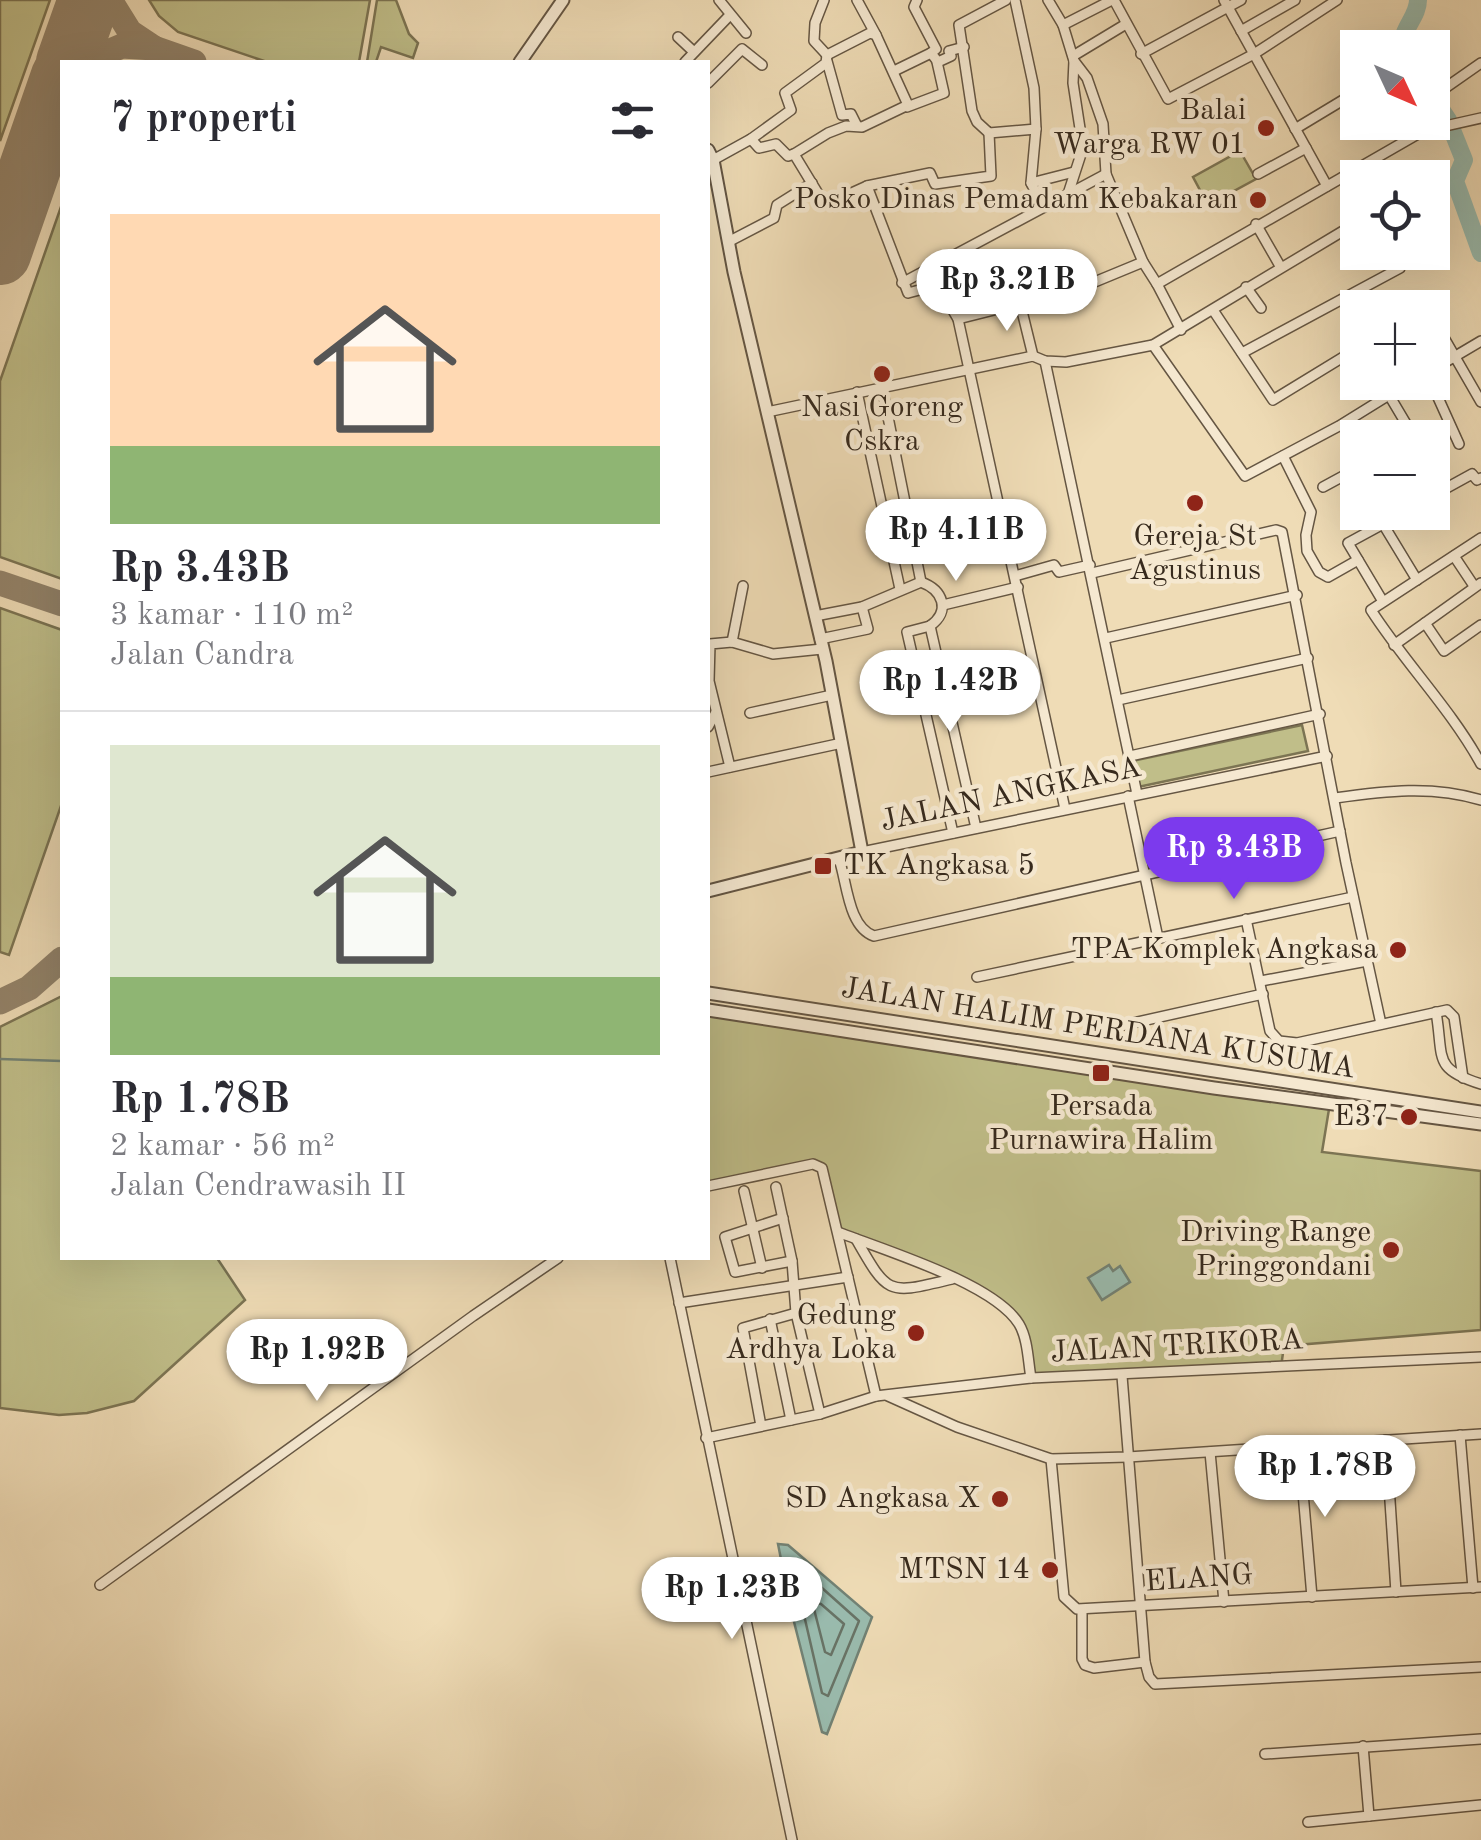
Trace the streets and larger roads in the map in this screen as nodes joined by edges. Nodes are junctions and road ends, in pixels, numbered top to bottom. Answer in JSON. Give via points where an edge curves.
{"nodes":[{"id":1,"x":563,"y":0,"type":"edge"},
{"id":2,"x":718,"y":0,"type":"edge"},
{"id":3,"x":824,"y":0,"type":"edge"},
{"id":4,"x":857,"y":0,"type":"edge"},
{"id":5,"x":917,"y":0,"type":"edge"},
{"id":6,"x":1006,"y":0,"type":"edge"},
{"id":7,"x":1014,"y":0,"type":"edge"},
{"id":8,"x":1048,"y":0,"type":"edge"},
{"id":9,"x":1113,"y":0,"type":"edge"},
{"id":10,"x":1241,"y":0,"type":"edge"},
{"id":11,"x":1295,"y":0,"type":"edge"},
{"id":12,"x":1336,"y":0,"type":"edge"},
{"id":13,"x":1226,"y":4,"type":"edge"},
{"id":14,"x":982,"y":5,"type":"edge"},
{"id":15,"x":730,"y":15,"type":"junction"},
{"id":16,"x":1126,"y":24,"type":"junction"},
{"id":17,"x":1063,"y":25,"type":"junction"},
{"id":18,"x":1241,"y":30,"type":"junction"},
{"id":19,"x":746,"y":33,"type":"dead end"},
{"id":20,"x":876,"y":35,"type":"junction"},
{"id":21,"x":678,"y":37,"type":"dead end"},
{"id":22,"x":964,"y":47,"type":"junction"},
{"id":23,"x":694,"y":52,"type":"junction"},
{"id":24,"x":1141,"y":54,"type":"junction"},
{"id":25,"x":1254,"y":54,"type":"junction"},
{"id":26,"x":934,"y":57,"type":"junction"},
{"id":27,"x":827,"y":58,"type":"junction"},
{"id":28,"x":1074,"y":59,"type":"junction"},
{"id":29,"x":521,"y":60,"type":"edge"},
{"id":30,"x":687,"y":60,"type":"edge"},
{"id":31,"x":1481,"y":63,"type":"edge"},
{"id":32,"x":762,"y":65,"type":"dead end"},
{"id":33,"x":894,"y":71,"type":"junction"},
{"id":34,"x":710,"y":81,"type":"edge"},
{"id":35,"x":1450,"y":85,"type":"edge"},
{"id":36,"x":1340,"y":102,"type":"edge"},
{"id":37,"x":907,"y":107,"type":"junction"},
{"id":38,"x":1481,"y":118,"type":"edge"},
{"id":39,"x":857,"y":126,"type":"junction"},
{"id":40,"x":1036,"y":129,"type":"junction"},
{"id":41,"x":1295,"y":129,"type":"junction"},
{"id":42,"x":989,"y":133,"type":"junction"},
{"id":43,"x":751,"y":138,"type":"junction"},
{"id":44,"x":1306,"y":148,"type":"junction"},
{"id":45,"x":794,"y":154,"type":"junction"},
{"id":46,"x":710,"y":155,"type":"edge"},
{"id":47,"x":1373,"y":160,"type":"edge"},
{"id":48,"x":1074,"y":172,"type":"junction"},
{"id":49,"x":1106,"y":174,"type":"junction"},
{"id":50,"x":1258,"y":174,"type":"dead end"},
{"id":51,"x":1340,"y":179,"type":"edge"},
{"id":52,"x":812,"y":183,"type":"junction"},
{"id":53,"x":1031,"y":183,"type":"junction"},
{"id":54,"x":867,"y":186,"type":"junction"},
{"id":55,"x":1327,"y":186,"type":"junction"},
{"id":56,"x":1069,"y":192,"type":"junction"},
{"id":57,"x":1043,"y":206,"type":"junction"},
{"id":58,"x":1256,"y":224,"type":"junction"},
{"id":59,"x":1340,"y":232,"type":"edge"},
{"id":60,"x":728,"y":242,"type":"junction"},
{"id":61,"x":1144,"y":262,"type":"junction"},
{"id":62,"x":1280,"y":266,"type":"junction"},
{"id":63,"x":1396,"y":270,"type":"edge"},
{"id":64,"x":902,"y":283,"type":"junction"},
{"id":65,"x":1156,"y":284,"type":"junction"},
{"id":66,"x":1246,"y":288,"type":"junction"},
{"id":67,"x":1020,"y":303,"type":"junction"},
{"id":68,"x":1261,"y":308,"type":"dead end"},
{"id":69,"x":1213,"y":310,"type":"junction"},
{"id":70,"x":958,"y":318,"type":"junction"},
{"id":71,"x":1181,"y":330,"type":"junction"},
{"id":72,"x":1481,"y":341,"type":"edge"},
{"id":73,"x":1153,"y":344,"type":"junction"},
{"id":74,"x":1450,"y":348,"type":"edge"},
{"id":75,"x":1242,"y":353,"type":"junction"},
{"id":76,"x":1033,"y":356,"type":"junction"},
{"id":77,"x":1455,"y":356,"type":"junction"},
{"id":78,"x":1340,"y":359,"type":"edge"},
{"id":79,"x":1450,"y":359,"type":"edge"},
{"id":80,"x":1045,"y":361,"type":"junction"},
{"id":81,"x":969,"y":368,"type":"junction"},
{"id":82,"x":882,"y":387,"type":"junction"},
{"id":83,"x":856,"y":392,"type":"junction"},
{"id":84,"x":1380,"y":400,"type":"edge"},
{"id":85,"x":1440,"y":400,"type":"edge"},
{"id":86,"x":1481,"y":402,"type":"edge"},
{"id":87,"x":767,"y":412,"type":"junction"},
{"id":88,"x":1459,"y":444,"type":"dead end"},
{"id":89,"x":1284,"y":456,"type":"junction"},
{"id":90,"x":1340,"y":478,"type":"edge"},
{"id":91,"x":1481,"y":478,"type":"edge"},
{"id":92,"x":1450,"y":486,"type":"edge"},
{"id":93,"x":1323,"y":488,"type":"dead end"},
{"id":94,"x":1370,"y":530,"type":"edge"},
{"id":95,"x":1386,"y":530,"type":"edge"},
{"id":96,"x":1481,"y":538,"type":"edge"},
{"id":97,"x":1454,"y":556,"type":"junction"},
{"id":98,"x":1358,"y":560,"type":"junction"},
{"id":99,"x":1091,"y":569,"type":"junction"},
{"id":100,"x":1417,"y":580,"type":"junction"},
{"id":101,"x":921,"y":582,"type":"junction"},
{"id":102,"x":1017,"y":582,"type":"junction"},
{"id":103,"x":1478,"y":585,"type":"edge"},
{"id":104,"x":743,"y":586,"type":"dead end"},
{"id":105,"x":900,"y":588,"type":"junction"},
{"id":106,"x":1297,"y":595,"type":"junction"},
{"id":107,"x":1382,"y":600,"type":"junction"},
{"id":108,"x":943,"y":605,"type":"junction"},
{"id":109,"x":862,"y":607,"type":"junction"},
{"id":110,"x":816,"y":616,"type":"junction"},
{"id":111,"x":1425,"y":623,"type":"junction"},
{"id":112,"x":1481,"y":625,"type":"edge"},
{"id":113,"x":930,"y":626,"type":"junction"},
{"id":114,"x":1106,"y":638,"type":"junction"},
{"id":115,"x":732,"y":642,"type":"junction"},
{"id":116,"x":710,"y":644,"type":"edge"},
{"id":117,"x":821,"y":644,"type":"junction"},
{"id":118,"x":1394,"y":646,"type":"junction"},
{"id":119,"x":1308,"y":658,"type":"junction"},
{"id":120,"x":710,"y":685,"type":"edge"},
{"id":121,"x":832,"y":695,"type":"junction"},
{"id":122,"x":1118,"y":700,"type":"junction"},
{"id":123,"x":716,"y":712,"type":"junction"},
{"id":124,"x":750,"y":713,"type":"dead end"},
{"id":125,"x":1320,"y":714,"type":"junction"},
{"id":126,"x":710,"y":724,"type":"edge"},
{"id":127,"x":842,"y":743,"type":"junction"},
{"id":128,"x":1130,"y":756,"type":"junction"},
{"id":129,"x":1328,"y":756,"type":"junction"},
{"id":130,"x":1481,"y":764,"type":"edge"},
{"id":131,"x":730,"y":767,"type":"junction"},
{"id":132,"x":710,"y":768,"type":"edge"},
{"id":133,"x":1133,"y":795,"type":"junction"},
{"id":134,"x":1335,"y":798,"type":"junction"},
{"id":135,"x":1481,"y":800,"type":"edge"},
{"id":136,"x":1065,"y":809,"type":"junction"},
{"id":137,"x":976,"y":828,"type":"junction"},
{"id":138,"x":1340,"y":831,"type":"junction"},
{"id":139,"x":953,"y":833,"type":"junction"},
{"id":140,"x":862,"y":852,"type":"junction"},
{"id":141,"x":839,"y":858,"type":"junction"},
{"id":142,"x":1145,"y":876,"type":"junction"},
{"id":143,"x":710,"y":890,"type":"edge"},
{"id":144,"x":1354,"y":897,"type":"junction"},
{"id":145,"x":1246,"y":919,"type":"junction"},
{"id":146,"x":1158,"y":938,"type":"junction"},
{"id":147,"x":1367,"y":961,"type":"junction"},
{"id":148,"x":978,"y":977,"type":"dead end"},
{"id":149,"x":1261,"y":981,"type":"junction"},
{"id":150,"x":710,"y":993,"type":"edge"},
{"id":151,"x":1263,"y":994,"type":"junction"},
{"id":152,"x":710,"y":1010,"type":"edge"},
{"id":153,"x":1436,"y":1012,"type":"junction"},
{"id":154,"x":1381,"y":1024,"type":"junction"},
{"id":155,"x":1124,"y":1025,"type":"dead end"},
{"id":156,"x":1457,"y":1039,"type":"junction"},
{"id":157,"x":1441,"y":1040,"type":"junction"},
{"id":158,"x":1463,"y":1078,"type":"junction"},
{"id":159,"x":1481,"y":1084,"type":"edge"},
{"id":160,"x":1481,"y":1112,"type":"edge"},
{"id":161,"x":1481,"y":1124,"type":"edge"},
{"id":162,"x":710,"y":1186,"type":"edge"},
{"id":163,"x":776,"y":1186,"type":"dead end"},
{"id":164,"x":744,"y":1190,"type":"dead end"},
{"id":165,"x":783,"y":1218,"type":"junction"},
{"id":166,"x":753,"y":1226,"type":"junction"},
{"id":167,"x":838,"y":1232,"type":"junction"},
{"id":168,"x":856,"y":1239,"type":"junction"},
{"id":169,"x":555,"y":1260,"type":"edge"},
{"id":170,"x":670,"y":1260,"type":"edge"},
{"id":171,"x":792,"y":1261,"type":"junction"},
{"id":172,"x":762,"y":1268,"type":"junction"},
{"id":173,"x":848,"y":1277,"type":"junction"},
{"id":174,"x":955,"y":1278,"type":"junction"},
{"id":175,"x":796,"y":1286,"type":"junction"},
{"id":176,"x":679,"y":1303,"type":"junction"},
{"id":177,"x":796,"y":1313,"type":"junction"},
{"id":178,"x":770,"y":1319,"type":"junction"},
{"id":179,"x":1481,"y":1357,"type":"edge"},
{"id":180,"x":1122,"y":1376,"type":"junction"},
{"id":181,"x":1031,"y":1378,"type":"junction"},
{"id":182,"x":881,"y":1396,"type":"junction"},
{"id":183,"x":820,"y":1414,"type":"junction"},
{"id":184,"x":791,"y":1420,"type":"junction"},
{"id":185,"x":761,"y":1426,"type":"junction"},
{"id":186,"x":1481,"y":1434,"type":"edge"},
{"id":187,"x":1460,"y":1435,"type":"junction"},
{"id":188,"x":706,"y":1438,"type":"junction"},
{"id":189,"x":1386,"y":1440,"type":"junction"},
{"id":190,"x":1299,"y":1446,"type":"junction"},
{"id":191,"x":1210,"y":1452,"type":"junction"},
{"id":192,"x":1128,"y":1458,"type":"junction"},
{"id":193,"x":1051,"y":1459,"type":"junction"},
{"id":194,"x":100,"y":1585,"type":"dead end"},
{"id":195,"x":1477,"y":1588,"type":"edge"},
{"id":196,"x":1396,"y":1592,"type":"junction"},
{"id":197,"x":1312,"y":1597,"type":"junction"},
{"id":198,"x":1224,"y":1602,"type":"junction"},
{"id":199,"x":1140,"y":1608,"type":"junction"},
{"id":200,"x":1082,"y":1610,"type":"junction"},
{"id":201,"x":1145,"y":1662,"type":"junction"},
{"id":202,"x":1481,"y":1666,"type":"edge"},
{"id":203,"x":1481,"y":1739,"type":"edge"},
{"id":204,"x":1362,"y":1746,"type":"junction"},
{"id":205,"x":1265,"y":1754,"type":"dead end"},
{"id":206,"x":1481,"y":1805,"type":"edge"},
{"id":207,"x":1369,"y":1816,"type":"junction"},
{"id":208,"x":1308,"y":1822,"type":"dead end"},
{"id":209,"x":792,"y":1840,"type":"edge"}],
"edges":[{"from":1,"to":29,"type":"street"},
{"from":2,"to":15,"type":"street"},
{"from":3,"to":27,"type":"street","via":[[813,36]]},
{"from":4,"to":20,"type":"street"},
{"from":5,"to":26,"type":"street","via":[[914,8]]},
{"from":6,"to":14,"type":"street"},
{"from":7,"to":40,"type":"street"},
{"from":8,"to":17,"type":"street"},
{"from":9,"to":16,"type":"street"},
{"from":9,"to":17,"type":"street"},
{"from":10,"to":13,"type":"street"},
{"from":11,"to":18,"type":"street"},
{"from":12,"to":25,"type":"street"},
{"from":13,"to":18,"type":"street"},
{"from":13,"to":24,"type":"street"},
{"from":14,"to":22,"type":"street","via":[[959,24]]},
{"from":15,"to":19,"type":"street"},
{"from":15,"to":23,"type":"street"},
{"from":16,"to":24,"type":"street"},
{"from":16,"to":28,"type":"street"},
{"from":17,"to":28,"type":"street"},
{"from":18,"to":25,"type":"street"},
{"from":20,"to":27,"type":"street","via":[[870,32]]},
{"from":20,"to":33,"type":"street"},
{"from":21,"to":23,"type":"street"},
{"from":22,"to":26,"type":"street"},
{"from":22,"to":42,"type":"street","via":[[972,111]]},
{"from":23,"to":30,"type":"street"},
{"from":24,"to":25,"type":"street","via":[[1168,99]]},
{"from":25,"to":41,"type":"street"},
{"from":26,"to":33,"type":"street"},
{"from":26,"to":37,"type":"street","via":[[944,93]]},
{"from":27,"to":39,"type":"street","via":[[842,115],[851,114]]},
{"from":27,"to":43,"type":"street","via":[[785,93],[791,110]]},
{"from":28,"to":48,"type":"street","via":[[1083,141]]},
{"from":28,"to":49,"type":"street","via":[[1103,124]]},
{"from":31,"to":35,"type":"street"},
{"from":32,"to":34,"type":"street","via":[[742,49]]},
{"from":33,"to":37,"type":"street"},
{"from":36,"to":41,"type":"street"},
{"from":37,"to":39,"type":"street"},
{"from":38,"to":47,"type":"street","via":[[1423,131]]},
{"from":39,"to":45,"type":"street","via":[[828,133]]},
{"from":40,"to":42,"type":"street"},
{"from":40,"to":53,"type":"street"},
{"from":41,"to":44,"type":"street"},
{"from":42,"to":54,"type":"street","via":[[992,175],[934,184],[930,173]]},
{"from":43,"to":45,"type":"street","via":[[759,148],[776,144]]},
{"from":43,"to":46,"type":"street"},
{"from":44,"to":50,"type":"street"},
{"from":44,"to":55,"type":"street"},
{"from":45,"to":52,"type":"street"},
{"from":46,"to":60,"type":"street"},
{"from":48,"to":53,"type":"street"},
{"from":48,"to":56,"type":"street"},
{"from":49,"to":56,"type":"street"},
{"from":49,"to":61,"type":"street"},
{"from":51,"to":55,"type":"street"},
{"from":52,"to":54,"type":"street","via":[[826,205]]},
{"from":52,"to":60,"type":"street","via":[[778,205],[774,218]]},
{"from":53,"to":57,"type":"street"},
{"from":54,"to":64,"type":"street"},
{"from":55,"to":58,"type":"street"},
{"from":56,"to":57,"type":"street"},
{"from":57,"to":64,"type":"street"},
{"from":58,"to":62,"type":"street"},
{"from":58,"to":65,"type":"street"},
{"from":59,"to":62,"type":"street"},
{"from":60,"to":87,"type":"street"},
{"from":61,"to":65,"type":"street"},
{"from":61,"to":67,"type":"street"},
{"from":62,"to":66,"type":"street"},
{"from":63,"to":75,"type":"street"},
{"from":64,"to":70,"type":"street","via":[[910,293],[938,286]]},
{"from":65,"to":71,"type":"street"},
{"from":66,"to":68,"type":"street"},
{"from":66,"to":69,"type":"street"},
{"from":67,"to":70,"type":"street"},
{"from":67,"to":76,"type":"street"},
{"from":69,"to":71,"type":"street"},
{"from":69,"to":75,"type":"street"},
{"from":70,"to":81,"type":"street"},
{"from":71,"to":73,"type":"street"},
{"from":72,"to":77,"type":"street"},
{"from":73,"to":80,"type":"street"},
{"from":73,"to":89,"type":"street","via":[[1243,475]]},
{"from":74,"to":77,"type":"street"},
{"from":75,"to":78,"type":"street","via":[[1272,400]]},
{"from":76,"to":80,"type":"street"},
{"from":76,"to":81,"type":"street"},
{"from":77,"to":79,"type":"street"},
{"from":77,"to":86,"type":"street"},
{"from":80,"to":99,"type":"street"},
{"from":81,"to":82,"type":"street"},
{"from":81,"to":102,"type":"street"},
{"from":82,"to":83,"type":"street"},
{"from":82,"to":101,"type":"street"},
{"from":83,"to":87,"type":"street"},
{"from":83,"to":105,"type":"street"},
{"from":84,"to":89,"type":"street"},
{"from":85,"to":88,"type":"street"},
{"from":87,"to":110,"type":"street"},
{"from":89,"to":98,"type":"street","via":[[1311,512],[1307,551],[1319,572],[1328,577]]},
{"from":90,"to":93,"type":"street"},
{"from":91,"to":92,"type":"street","via":[[1472,474]]},
{"from":94,"to":98,"type":"street","via":[[1349,541]]},
{"from":95,"to":100,"type":"street"},
{"from":96,"to":97,"type":"street"},
{"from":97,"to":100,"type":"street"},
{"from":97,"to":103,"type":"street"},
{"from":98,"to":107,"type":"street"},
{"from":99,"to":102,"type":"street","via":[[1059,572],[1054,565]]},
{"from":99,"to":106,"type":"street","via":[[1280,531]]},
{"from":99,"to":114,"type":"street"},
{"from":100,"to":107,"type":"street"},
{"from":101,"to":105,"type":"street"},
{"from":101,"to":108,"type":"street","via":[[937,590]]},
{"from":102,"to":108,"type":"street"},
{"from":102,"to":136,"type":"street"},
{"from":103,"to":111,"type":"street"},
{"from":104,"to":115,"type":"street"},
{"from":105,"to":109,"type":"street"},
{"from":106,"to":114,"type":"street"},
{"from":106,"to":119,"type":"street"},
{"from":107,"to":118,"type":"street","via":[[1371,610]]},
{"from":108,"to":113,"type":"street"},
{"from":109,"to":110,"type":"street"},
{"from":109,"to":117,"type":"street","via":[[868,629]]},
{"from":110,"to":117,"type":"street"},
{"from":111,"to":112,"type":"street","via":[[1443,650]]},
{"from":111,"to":118,"type":"street"},
{"from":113,"to":137,"type":"street"},
{"from":113,"to":139,"type":"street","via":[[907,632]]},
{"from":114,"to":122,"type":"street"},
{"from":115,"to":116,"type":"street"},
{"from":115,"to":117,"type":"street","via":[[773,654]]},
{"from":117,"to":121,"type":"street"},
{"from":118,"to":130,"type":"street"},
{"from":119,"to":122,"type":"street"},
{"from":119,"to":125,"type":"street"},
{"from":120,"to":123,"type":"street"},
{"from":121,"to":124,"type":"street"},
{"from":121,"to":127,"type":"street"},
{"from":122,"to":128,"type":"street"},
{"from":123,"to":126,"type":"street"},
{"from":123,"to":131,"type":"street"},
{"from":125,"to":128,"type":"street"},
{"from":125,"to":129,"type":"street"},
{"from":127,"to":131,"type":"street"},
{"from":127,"to":140,"type":"street"},
{"from":128,"to":133,"type":"street"},
{"from":129,"to":133,"type":"street","name":"JALAN ANGKASA"},
{"from":129,"to":134,"type":"street"},
{"from":131,"to":132,"type":"street"},
{"from":133,"to":136,"type":"street","name":"JALAN ANGKASA"},
{"from":133,"to":142,"type":"street"},
{"from":134,"to":135,"type":"street","via":[[1435,790]]},
{"from":134,"to":138,"type":"street"},
{"from":136,"to":137,"type":"street","name":"JALAN ANGKASA"},
{"from":137,"to":139,"type":"street","name":"JALAN ANGKASA"},
{"from":138,"to":142,"type":"street"},
{"from":138,"to":144,"type":"street"},
{"from":139,"to":140,"type":"street","name":"JALAN ANGKASA"},
{"from":140,"to":141,"type":"street","name":"JALAN ANGKASA"},
{"from":141,"to":142,"type":"street","via":[[856,921],[874,936]]},
{"from":141,"to":143,"type":"street","name":"JALAN ANGKASA"},
{"from":142,"to":146,"type":"street"},
{"from":144,"to":145,"type":"street"},
{"from":144,"to":147,"type":"street"},
{"from":145,"to":146,"type":"street"},
{"from":145,"to":149,"type":"street"},
{"from":146,"to":148,"type":"street"},
{"from":147,"to":149,"type":"street"},
{"from":147,"to":154,"type":"street"},
{"from":149,"to":151,"type":"street"},
{"from":150,"to":160,"type":"street","name":"JALAN HALIM PERDANA KUSUMA"},
{"from":151,"to":154,"type":"street","via":[[1270,1030],[1285,1043]]},
{"from":151,"to":155,"type":"street"},
{"from":152,"to":161,"type":"street","name":"JALAN HALIM PERDANA KUSUMA"},
{"from":153,"to":154,"type":"street"},
{"from":153,"to":156,"type":"street","via":[[1453,1013]]},
{"from":153,"to":157,"type":"street"},
{"from":156,"to":157,"type":"street"},
{"from":156,"to":158,"type":"street"},
{"from":157,"to":158,"type":"street","via":[[1444,1066]]},
{"from":158,"to":159,"type":"street"},
{"from":162,"to":167,"type":"street","via":[[816,1165],[823,1170]]},
{"from":163,"to":165,"type":"street"},
{"from":164,"to":166,"type":"street"},
{"from":165,"to":166,"type":"street"},
{"from":165,"to":171,"type":"street"},
{"from":166,"to":172,"type":"street"},
{"from":166,"to":172,"type":"street","via":[[725,1237],[733,1270]]},
{"from":167,"to":168,"type":"street"},
{"from":167,"to":173,"type":"street"},
{"from":168,"to":174,"type":"street"},
{"from":168,"to":174,"type":"street","via":[[889,1287]]},
{"from":169,"to":194,"type":"street"},
{"from":170,"to":176,"type":"street"},
{"from":171,"to":172,"type":"street"},
{"from":171,"to":175,"type":"street"},
{"from":173,"to":175,"type":"street"},
{"from":173,"to":182,"type":"street"},
{"from":174,"to":181,"type":"street","via":[[1015,1318]]},
{"from":175,"to":176,"type":"street"},
{"from":175,"to":177,"type":"street"},
{"from":176,"to":188,"type":"street"},
{"from":177,"to":178,"type":"street"},
{"from":177,"to":183,"type":"street"},
{"from":178,"to":184,"type":"street"},
{"from":178,"to":185,"type":"street","via":[[743,1330]]},
{"from":179,"to":180,"type":"street","name":"JALAN TRIKORA"},
{"from":180,"to":181,"type":"street","name":"JALAN TRIKORA"},
{"from":180,"to":192,"type":"street"},
{"from":181,"to":182,"type":"street","name":"JALAN TRIKORA"},
{"from":182,"to":183,"type":"street","name":"JALAN TRIKORA"},
{"from":182,"to":193,"type":"street"},
{"from":183,"to":184,"type":"street","name":"JALAN TRIKORA"},
{"from":184,"to":185,"type":"street","name":"JALAN TRIKORA"},
{"from":185,"to":188,"type":"street","name":"JALAN TRIKORA"},
{"from":186,"to":187,"type":"street"},
{"from":187,"to":189,"type":"street"},
{"from":187,"to":195,"type":"street"},
{"from":188,"to":209,"type":"street"},
{"from":189,"to":190,"type":"street"},
{"from":189,"to":196,"type":"street"},
{"from":190,"to":191,"type":"street"},
{"from":190,"to":197,"type":"street"},
{"from":191,"to":192,"type":"street"},
{"from":191,"to":198,"type":"street"},
{"from":192,"to":193,"type":"street"},
{"from":192,"to":199,"type":"street"},
{"from":193,"to":200,"type":"street","via":[[1064,1597]]},
{"from":195,"to":196,"type":"street","name":"ELANG"},
{"from":196,"to":197,"type":"street","name":"ELANG"},
{"from":197,"to":198,"type":"street","name":"ELANG"},
{"from":198,"to":199,"type":"street","name":"ELANG"},
{"from":199,"to":200,"type":"street","name":"ELANG"},
{"from":199,"to":201,"type":"street"},
{"from":200,"to":201,"type":"street","via":[[1085,1665]]},
{"from":201,"to":202,"type":"street","via":[[1155,1684]]},
{"from":203,"to":204,"type":"street"},
{"from":204,"to":205,"type":"street"},
{"from":204,"to":207,"type":"street"},
{"from":206,"to":207,"type":"street"},
{"from":207,"to":208,"type":"street"}]}
